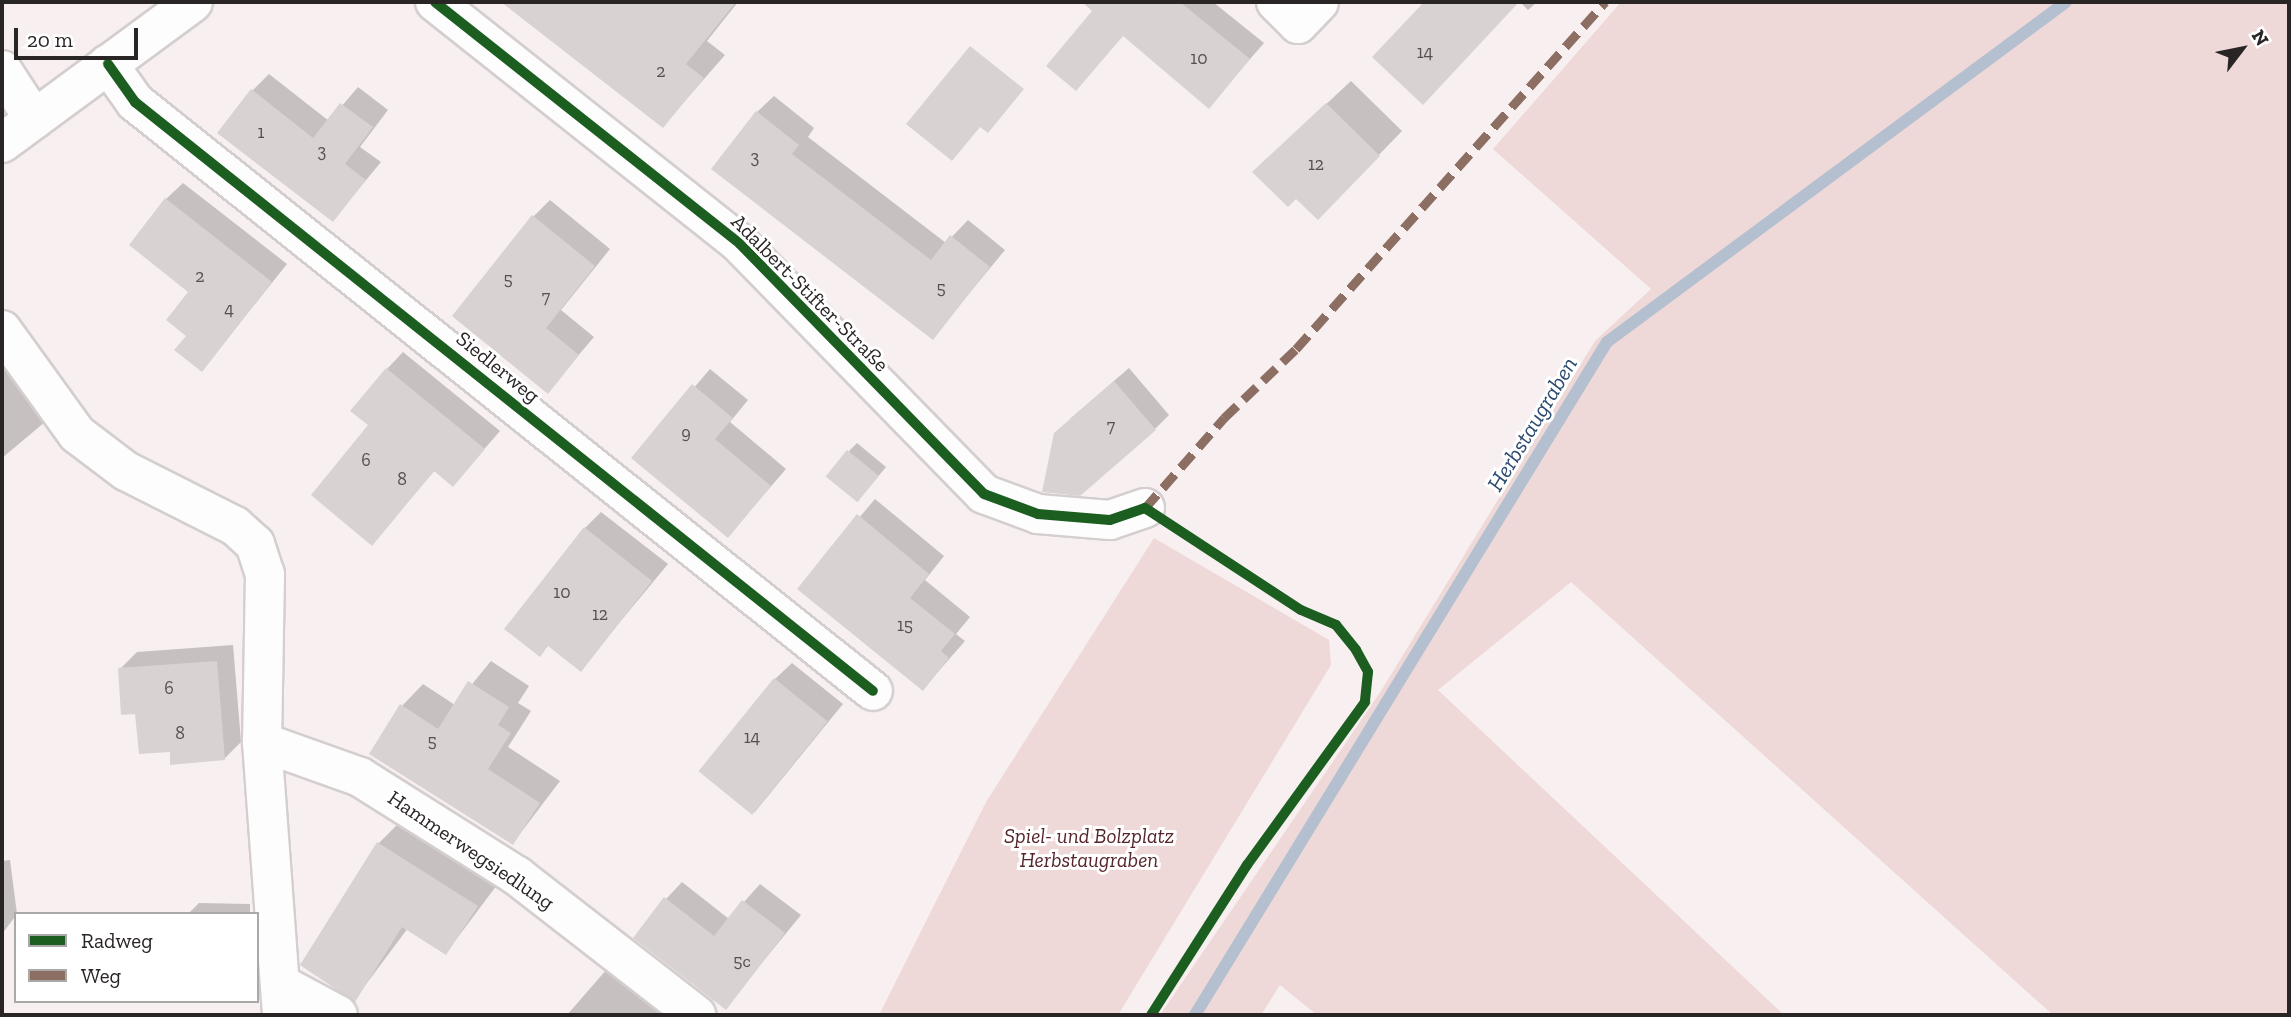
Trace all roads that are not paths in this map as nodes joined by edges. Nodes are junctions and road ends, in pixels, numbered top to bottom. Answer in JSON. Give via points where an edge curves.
{"nodes":[{"id":1,"x":193,"y":2,"type":"edge"},
{"id":2,"x":435,"y":2,"type":"edge"},
{"id":3,"x":1276,"y":2,"type":"edge"},
{"id":4,"x":1319,"y":2,"type":"edge"},
{"id":5,"x":108,"y":64,"type":"junction"},
{"id":6,"x":2,"y":71,"type":"edge"},
{"id":7,"x":33,"y":119,"type":"junction"},
{"id":8,"x":2,"y":143,"type":"edge"},
{"id":9,"x":2,"y":330,"type":"edge"},
{"id":10,"x":1145,"y":508,"type":"dead end"},
{"id":11,"x":873,"y":691,"type":"dead end"},
{"id":12,"x":262,"y":742,"type":"junction"},
{"id":13,"x":283,"y":1001,"type":"edge"},
{"id":14,"x":338,"y":1015,"type":"edge"},
{"id":15,"x":696,"y":1015,"type":"edge"}],
"edges":[{"from":1,"to":5,"type":"street"},
{"from":2,"to":10,"type":"street","name":"Adalbert-Stifter-Straße","via":[[740,244],[984,494],[1050,515],[1110,520]]},
{"from":3,"to":4,"type":"street","via":[[1298,24]]},
{"from":5,"to":7,"type":"street"},
{"from":5,"to":11,"type":"street","name":"Siedlerweg","via":[[135,102]]},
{"from":6,"to":7,"type":"street"},
{"from":7,"to":8,"type":"street"},
{"from":9,"to":12,"type":"street","via":[[77,435],[126,471],[235,526],[255,544],[265,575]]},
{"from":12,"to":13,"type":"street"},
{"from":12,"to":15,"type":"street","name":"Hammerwegsiedlung","via":[[360,777],[517,876]]},
{"from":13,"to":14,"type":"street"}]}
